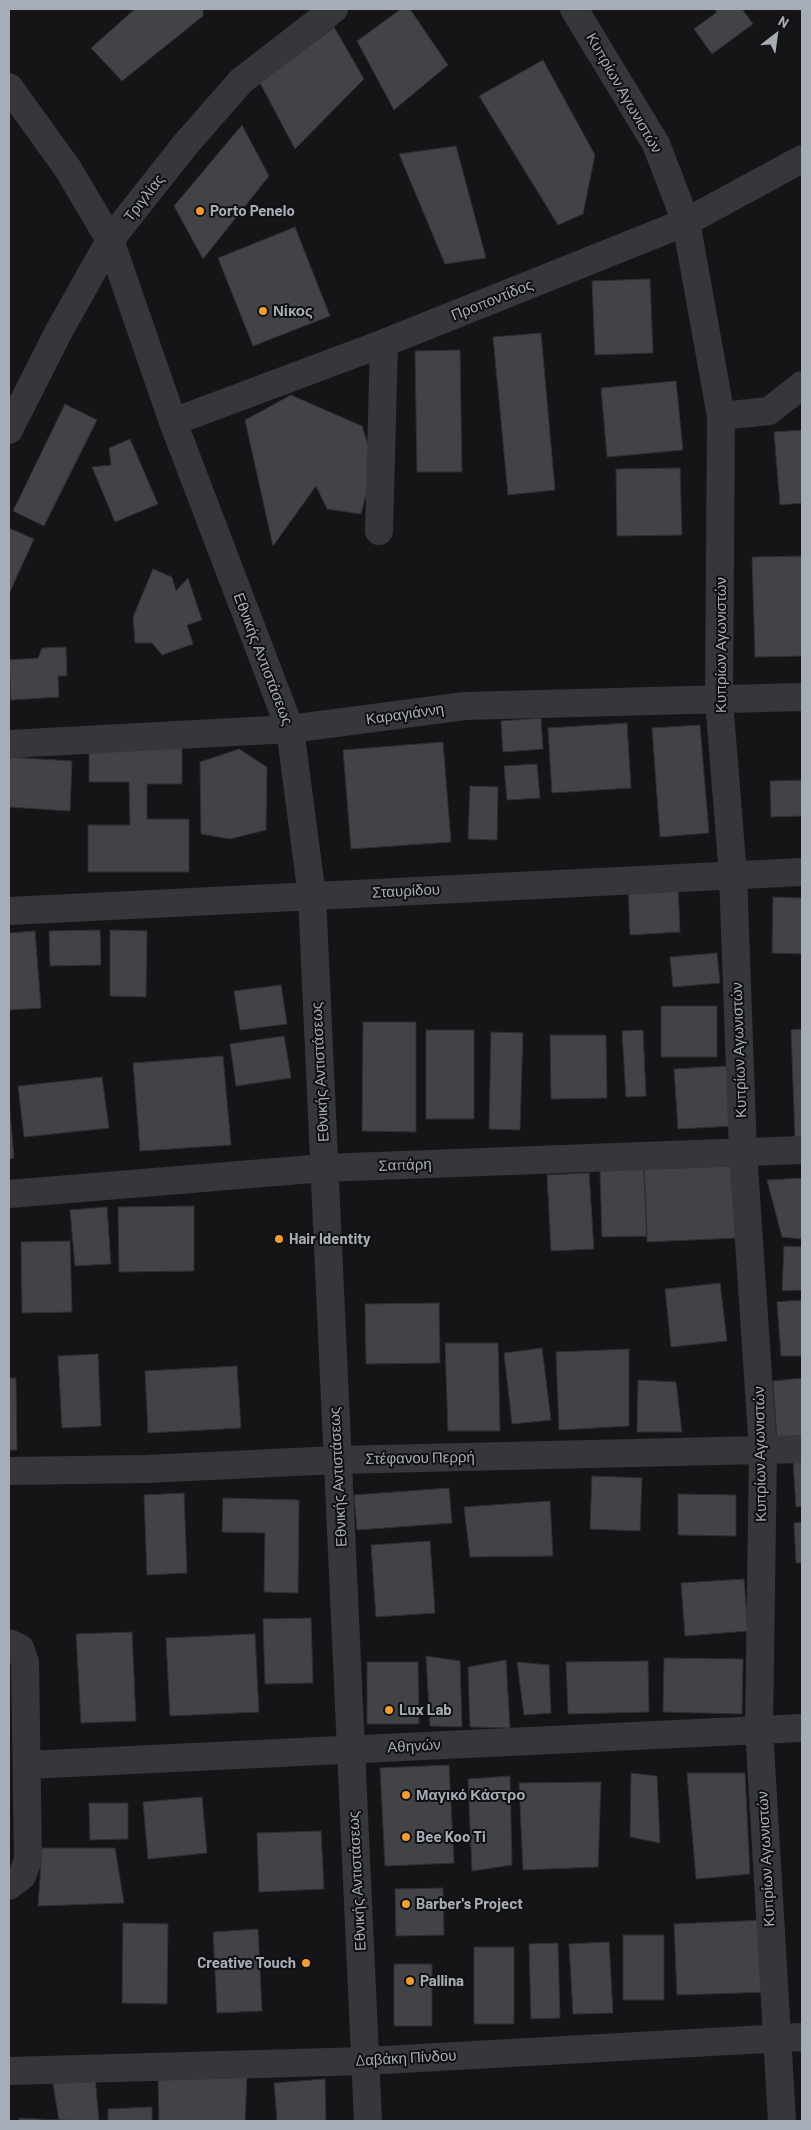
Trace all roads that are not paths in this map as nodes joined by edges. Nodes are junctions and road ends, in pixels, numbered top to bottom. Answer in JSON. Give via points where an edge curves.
{"nodes":[{"id":1,"x":334,"y":9,"type":"edge"},
{"id":2,"x":574,"y":9,"type":"edge"},
{"id":3,"x":9,"y":87,"type":"edge"},
{"id":4,"x":802,"y":159,"type":"edge"},
{"id":5,"x":686,"y":222,"type":"junction"},
{"id":6,"x":110,"y":240,"type":"junction"},
{"id":7,"x":384,"y":343,"type":"junction"},
{"id":8,"x":802,"y":385,"type":"edge"},
{"id":9,"x":721,"y":416,"type":"junction"},
{"id":10,"x":173,"y":422,"type":"junction"},
{"id":11,"x":9,"y":430,"type":"edge"},
{"id":12,"x":379,"y":531,"type":"dead end"},
{"id":13,"x":802,"y":696,"type":"edge"},
{"id":14,"x":720,"y":700,"type":"junction"},
{"id":15,"x":290,"y":729,"type":"junction"},
{"id":16,"x":9,"y":744,"type":"edge"},
{"id":17,"x":802,"y":872,"type":"edge"},
{"id":18,"x":733,"y":875,"type":"junction"},
{"id":19,"x":312,"y":896,"type":"junction"},
{"id":20,"x":9,"y":911,"type":"edge"},
{"id":21,"x":802,"y":1150,"type":"edge"},
{"id":22,"x":743,"y":1152,"type":"junction"},
{"id":23,"x":324,"y":1168,"type":"junction"},
{"id":24,"x":9,"y":1194,"type":"edge"},
{"id":25,"x":802,"y":1449,"type":"edge"},
{"id":26,"x":763,"y":1450,"type":"junction"},
{"id":27,"x":337,"y":1460,"type":"junction"},
{"id":28,"x":9,"y":1471,"type":"edge"},
{"id":29,"x":9,"y":1643,"type":"edge"},
{"id":30,"x":759,"y":1728,"type":"junction"},
{"id":31,"x":802,"y":1728,"type":"edge"},
{"id":32,"x":351,"y":1749,"type":"junction"},
{"id":33,"x":27,"y":1765,"type":"junction"},
{"id":34,"x":9,"y":1886,"type":"edge"},
{"id":35,"x":802,"y":2037,"type":"edge"},
{"id":36,"x":776,"y":2038,"type":"junction"},
{"id":37,"x":365,"y":2060,"type":"junction"},
{"id":38,"x":9,"y":2071,"type":"edge"},
{"id":39,"x":368,"y":2121,"type":"edge"},
{"id":40,"x":782,"y":2121,"type":"edge"}],
"edges":[{"from":1,"to":6,"type":"street","name":"Τριγλίας","via":[[241,81]]},
{"from":2,"to":5,"type":"street","name":"Κυπρίων Αγωνιστών","via":[[656,144]]},
{"from":3,"to":6,"type":"street","name":"Εθνικής Αντιστάσεως","via":[[68,168]]},
{"from":4,"to":5,"type":"street","name":"Προποντίδος"},
{"from":5,"to":7,"type":"street","name":"Προποντίδος"},
{"from":5,"to":9,"type":"street","name":"Κυπρίων Αγωνιστών"},
{"from":6,"to":10,"type":"street","name":"Εθνικής Αντιστάσεως"},
{"from":6,"to":11,"type":"street","name":"Τριγλίας","via":[[59,330]]},
{"from":7,"to":10,"type":"street","name":"Προποντίδος"},
{"from":7,"to":12,"type":"street"},
{"from":8,"to":9,"type":"street","via":[[769,411]]},
{"from":9,"to":14,"type":"street","name":"Κυπρίων Αγωνιστών"},
{"from":10,"to":15,"type":"street","name":"Εθνικής Αντιστάσεως"},
{"from":13,"to":14,"type":"street","name":"Καραγιάννη"},
{"from":14,"to":15,"type":"street","name":"Καραγιάννη","via":[[465,706]]},
{"from":14,"to":18,"type":"street","name":"Κυπρίων Αγωνιστών"},
{"from":15,"to":16,"type":"street","name":"Καραγιάννη"},
{"from":15,"to":19,"type":"street","name":"Εθνικής Αντιστάσεως"},
{"from":17,"to":18,"type":"street","name":"Σταυρίδου"},
{"from":18,"to":19,"type":"street","name":"Σταυρίδου"},
{"from":18,"to":22,"type":"street","name":"Κυπρίων Αγωνιστών"},
{"from":19,"to":20,"type":"street","name":"Σταυρίδου"},
{"from":19,"to":23,"type":"street","name":"Εθνικής Αντιστάσεως"},
{"from":21,"to":22,"type":"street","name":"Σαπάρη"},
{"from":22,"to":23,"type":"street","name":"Σαπάρη"},
{"from":22,"to":26,"type":"street","name":"Κυπρίων Αγωνιστών"},
{"from":23,"to":24,"type":"street","name":"Σαπάρη"},
{"from":23,"to":27,"type":"street","name":"Εθνικής Αντιστάσεως"},
{"from":25,"to":26,"type":"street","name":"Στέφανου Περρή"},
{"from":26,"to":27,"type":"street","name":"Στέφανου Περρή"},
{"from":26,"to":30,"type":"street","name":"Κυπρίων Αγωνιστών"},
{"from":27,"to":28,"type":"street","name":"Στέφανου Περρή","via":[[146,1469]]},
{"from":27,"to":32,"type":"street","name":"Εθνικής Αντιστάσεως"},
{"from":29,"to":33,"type":"street","via":[[20,1648],[26,1662]]},
{"from":30,"to":31,"type":"street","name":"Αθηνών"},
{"from":30,"to":32,"type":"street","name":"Αθηνών"},
{"from":30,"to":36,"type":"street","name":"Κυπρίων Αγωνιστών"},
{"from":32,"to":33,"type":"street","name":"Αθηνών"},
{"from":32,"to":37,"type":"street","name":"Εθνικής Αντιστάσεως"},
{"from":33,"to":34,"type":"street","via":[[28,1860],[22,1876]]},
{"from":35,"to":36,"type":"street","name":"Δαβάκη Πίνδου"},
{"from":36,"to":37,"type":"street","name":"Δαβάκη Πίνδου"},
{"from":36,"to":40,"type":"street","name":"Κυπρίων Αγωνιστών"},
{"from":37,"to":38,"type":"street","name":"Δαβάκη Πίνδου"},
{"from":37,"to":39,"type":"street","name":"Εθνικής Αντιστάσεως"}]}
